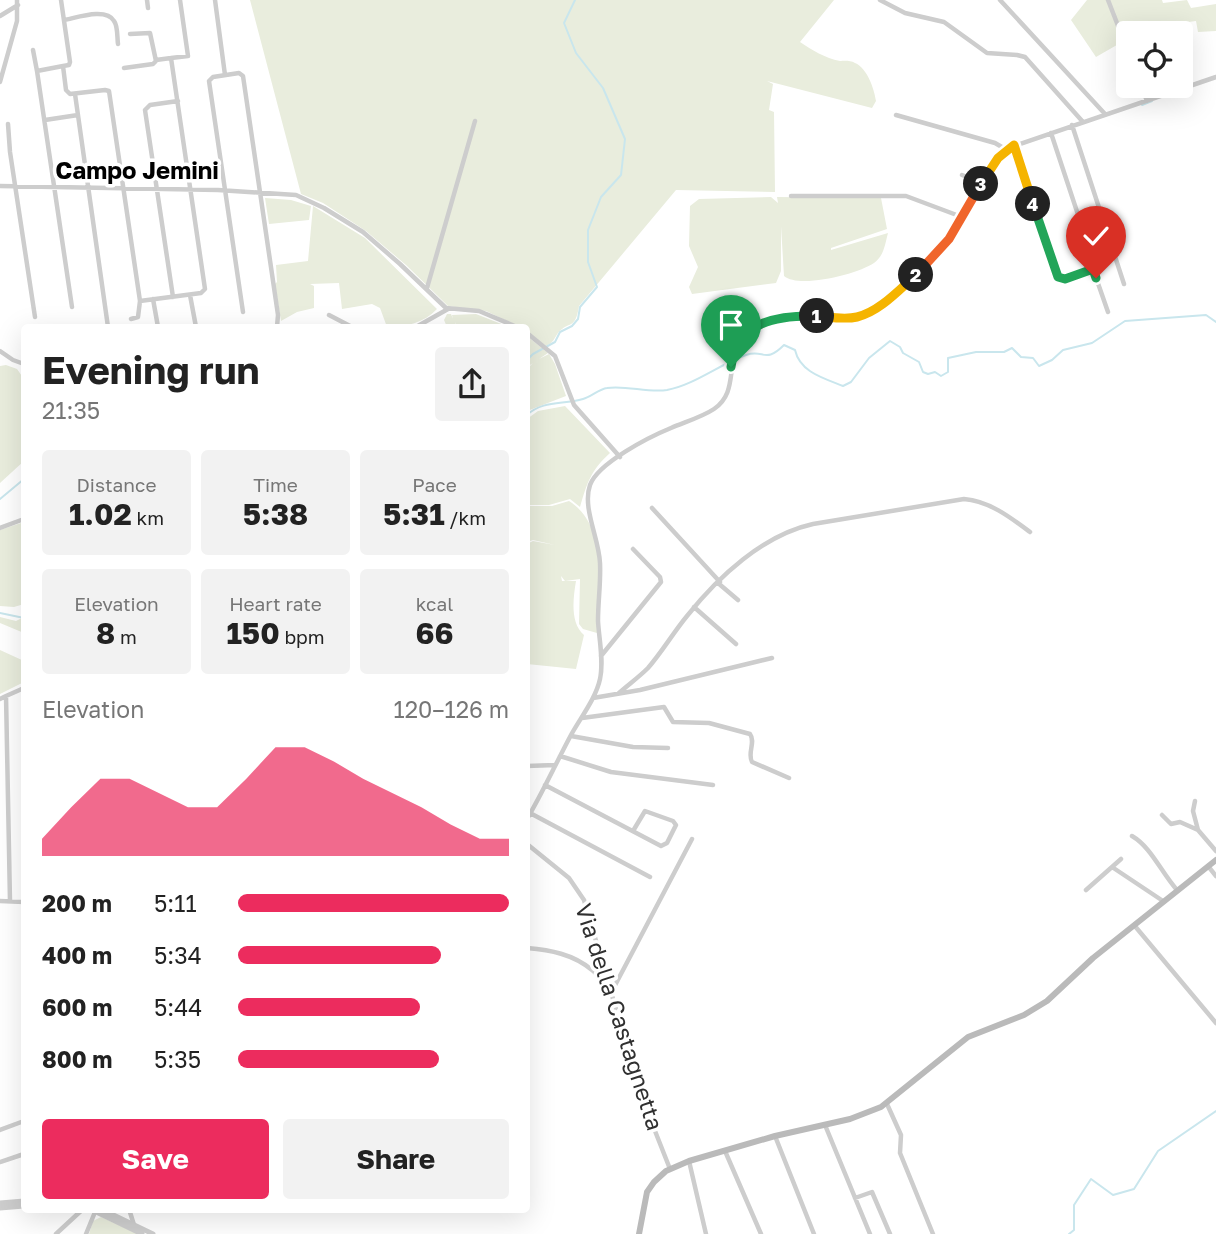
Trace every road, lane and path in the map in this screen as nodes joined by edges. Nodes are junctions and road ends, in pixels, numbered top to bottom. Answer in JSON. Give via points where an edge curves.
{"nodes":[{"id":1,"x":61,"y":0,"type":"edge"},
{"id":2,"x":147,"y":0,"type":"edge"},
{"id":3,"x":180,"y":0,"type":"edge"},
{"id":4,"x":215,"y":0,"type":"edge"},
{"id":5,"x":880,"y":0,"type":"edge"},
{"id":6,"x":1000,"y":0,"type":"edge"},
{"id":7,"x":1108,"y":0,"type":"edge"},
{"id":8,"x":18,"y":2,"type":"edge"},
{"id":9,"x":148,"y":8,"type":"dead end"},
{"id":10,"x":0,"y":16,"type":"edge"},
{"id":11,"x":64,"y":20,"type":"junction"},
{"id":12,"x":1116,"y":21,"type":"edge"},
{"id":13,"x":130,"y":34,"type":"dead end"},
{"id":14,"x":118,"y":44,"type":"dead end"},
{"id":15,"x":34,"y":50,"type":"dead end"},
{"id":16,"x":171,"y":58,"type":"junction"},
{"id":17,"x":156,"y":60,"type":"junction"},
{"id":18,"x":63,"y":66,"type":"junction"},
{"id":19,"x":124,"y":68,"type":"dead end"},
{"id":20,"x":38,"y":70,"type":"junction"},
{"id":21,"x":225,"y":75,"type":"junction"},
{"id":22,"x":1216,"y":77,"type":"edge"},
{"id":23,"x":0,"y":82,"type":"edge"},
{"id":24,"x":1193,"y":84,"type":"edge"},
{"id":25,"x":75,"y":94,"type":"junction"},
{"id":26,"x":1146,"y":98,"type":"edge"},
{"id":27,"x":1155,"y":98,"type":"edge"},
{"id":28,"x":178,"y":101,"type":"junction"},
{"id":29,"x":1147,"y":101,"type":"junction"},
{"id":30,"x":1105,"y":114,"type":"junction"},
{"id":31,"x":78,"y":115,"type":"junction"},
{"id":32,"x":896,"y":116,"type":"dead end"},
{"id":33,"x":45,"y":120,"type":"junction"},
{"id":34,"x":475,"y":121,"type":"dead end"},
{"id":35,"x":1083,"y":122,"type":"junction"},
{"id":36,"x":8,"y":124,"type":"dead end"},
{"id":37,"x":1072,"y":125,"type":"junction"},
{"id":38,"x":1051,"y":133,"type":"junction"},
{"id":39,"x":1014,"y":145,"type":"junction"},
{"id":40,"x":1007,"y":150,"type":"junction"},
{"id":41,"x":962,"y":175,"type":"dead end"},
{"id":42,"x":982,"y":183,"type":"junction"},
{"id":43,"x":0,"y":186,"type":"edge"},
{"id":44,"x":16,"y":187,"type":"junction"},
{"id":45,"x":89,"y":187,"type":"junction"},
{"id":46,"x":55,"y":188,"type":"junction"},
{"id":47,"x":123,"y":188,"type":"junction"},
{"id":48,"x":156,"y":188,"type":"junction"},
{"id":49,"x":191,"y":189,"type":"junction"},
{"id":50,"x":225,"y":190,"type":"junction"},
{"id":51,"x":259,"y":192,"type":"junction"},
{"id":52,"x":791,"y":196,"type":"dead end"},
{"id":53,"x":962,"y":217,"type":"junction"},
{"id":54,"x":1093,"y":269,"type":"junction"},
{"id":55,"x":1124,"y":284,"type":"dead end"},
{"id":56,"x":427,"y":289,"type":"junction"},
{"id":57,"x":190,"y":295,"type":"junction"},
{"id":58,"x":173,"y":297,"type":"junction"},
{"id":59,"x":153,"y":299,"type":"junction"},
{"id":60,"x":140,"y":301,"type":"junction"},
{"id":61,"x":72,"y":307,"type":"dead end"},
{"id":62,"x":448,"y":309,"type":"junction"},
{"id":63,"x":243,"y":312,"type":"dead end"},
{"id":64,"x":1108,"y":312,"type":"dead end"},
{"id":65,"x":329,"y":315,"type":"dead end"},
{"id":66,"x":35,"y":317,"type":"dead end"},
{"id":67,"x":131,"y":319,"type":"dead end"},
{"id":68,"x":108,"y":324,"type":"edge"},
{"id":69,"x":157,"y":324,"type":"edge"},
{"id":70,"x":195,"y":324,"type":"edge"},
{"id":71,"x":277,"y":324,"type":"edge"},
{"id":72,"x":346,"y":324,"type":"edge"},
{"id":73,"x":421,"y":324,"type":"edge"},
{"id":74,"x":510,"y":324,"type":"edge"},
{"id":75,"x":530,"y":335,"type":"edge"},
{"id":76,"x":0,"y":351,"type":"edge"},
{"id":77,"x":21,"y":363,"type":"edge"},
{"id":78,"x":620,"y":457,"type":"junction"},
{"id":79,"x":652,"y":508,"type":"dead end"},
{"id":80,"x":21,"y":520,"type":"edge"},
{"id":81,"x":0,"y":528,"type":"edge"},
{"id":82,"x":1030,"y":532,"type":"dead end"},
{"id":83,"x":633,"y":549,"type":"dead end"},
{"id":84,"x":719,"y":582,"type":"junction"},
{"id":85,"x":738,"y":600,"type":"dead end"},
{"id":86,"x":694,"y":607,"type":"junction"},
{"id":87,"x":736,"y":644,"type":"dead end"},
{"id":88,"x":600,"y":657,"type":"junction"},
{"id":89,"x":772,"y":658,"type":"dead end"},
{"id":90,"x":21,"y":689,"type":"edge"},
{"id":91,"x":619,"y":693,"type":"junction"},
{"id":92,"x":6,"y":696,"type":"junction"},
{"id":93,"x":592,"y":698,"type":"junction"},
{"id":94,"x":0,"y":699,"type":"edge"},
{"id":95,"x":581,"y":718,"type":"junction"},
{"id":96,"x":571,"y":736,"type":"junction"},
{"id":97,"x":668,"y":748,"type":"dead end"},
{"id":98,"x":560,"y":756,"type":"junction"},
{"id":99,"x":555,"y":765,"type":"junction"},
{"id":100,"x":530,"y":766,"type":"edge"},
{"id":101,"x":789,"y":778,"type":"dead end"},
{"id":102,"x":545,"y":785,"type":"junction"},
{"id":103,"x":713,"y":785,"type":"dead end"},
{"id":104,"x":1195,"y":801,"type":"dead end"},
{"id":105,"x":1193,"y":811,"type":"junction"},
{"id":106,"x":530,"y":813,"type":"joint"},
{"id":107,"x":1162,"y":815,"type":"dead end"},
{"id":108,"x":1182,"y":822,"type":"junction"},
{"id":109,"x":1198,"y":830,"type":"junction"},
{"id":110,"x":633,"y":831,"type":"junction"},
{"id":111,"x":1132,"y":836,"type":"dead end"},
{"id":112,"x":692,"y":839,"type":"dead end"},
{"id":113,"x":530,"y":846,"type":"edge"},
{"id":114,"x":1216,"y":851,"type":"edge"},
{"id":115,"x":1121,"y":859,"type":"dead end"},
{"id":116,"x":1216,"y":860,"type":"edge"},
{"id":117,"x":1208,"y":866,"type":"junction"},
{"id":118,"x":1112,"y":867,"type":"junction"},
{"id":119,"x":1216,"y":876,"type":"edge"},
{"id":120,"x":650,"y":877,"type":"dead end"},
{"id":121,"x":1086,"y":890,"type":"dead end"},
{"id":122,"x":1177,"y":890,"type":"junction"},
{"id":123,"x":0,"y":901,"type":"edge"},
{"id":124,"x":10,"y":901,"type":"junction"},
{"id":125,"x":1163,"y":901,"type":"junction"},
{"id":126,"x":21,"y":902,"type":"edge"},
{"id":127,"x":1134,"y":925,"type":"junction"},
{"id":128,"x":530,"y":948,"type":"edge"},
{"id":129,"x":612,"y":991,"type":"junction"},
{"id":130,"x":1216,"y":1023,"type":"edge"},
{"id":131,"x":887,"y":1104,"type":"junction"},
{"id":132,"x":21,"y":1122,"type":"edge"},
{"id":133,"x":825,"y":1125,"type":"junction"},
{"id":134,"x":0,"y":1130,"type":"edge"},
{"id":135,"x":775,"y":1136,"type":"junction"},
{"id":136,"x":725,"y":1151,"type":"junction"},
{"id":137,"x":21,"y":1155,"type":"edge"},
{"id":138,"x":689,"y":1161,"type":"junction"},
{"id":139,"x":0,"y":1162,"type":"edge"},
{"id":140,"x":670,"y":1169,"type":"junction"},
{"id":141,"x":855,"y":1198,"type":"junction"},
{"id":142,"x":21,"y":1204,"type":"edge"},
{"id":143,"x":0,"y":1205,"type":"edge"},
{"id":144,"x":79,"y":1213,"type":"edge"},
{"id":145,"x":94,"y":1213,"type":"edge"},
{"id":146,"x":102,"y":1213,"type":"edge"},
{"id":147,"x":130,"y":1213,"type":"edge"},
{"id":148,"x":134,"y":1228,"type":"junction"},
{"id":149,"x":56,"y":1234,"type":"edge"},
{"id":150,"x":86,"y":1234,"type":"edge"},
{"id":151,"x":142,"y":1234,"type":"edge"},
{"id":152,"x":153,"y":1234,"type":"edge"},
{"id":153,"x":639,"y":1234,"type":"edge"},
{"id":154,"x":706,"y":1234,"type":"edge"},
{"id":155,"x":761,"y":1234,"type":"edge"},
{"id":156,"x":814,"y":1234,"type":"edge"},
{"id":157,"x":870,"y":1234,"type":"edge"},
{"id":158,"x":890,"y":1234,"type":"edge"},
{"id":159,"x":933,"y":1234,"type":"edge"}],
"edges":[{"from":1,"to":11,"type":"street"},
{"from":2,"to":9,"type":"street"},
{"from":3,"to":16,"type":"street","via":[[188,55]]},
{"from":4,"to":21,"type":"street"},
{"from":5,"to":35,"type":"street","via":[[905,13],[946,23],[987,53],[1023,56]]},
{"from":6,"to":30,"type":"street"},
{"from":7,"to":12,"type":"street"},
{"from":8,"to":10,"type":"street"},
{"from":8,"to":23,"type":"street","via":[[16,27]]},
{"from":11,"to":14,"type":"street","via":[[108,15],[116,24]]},
{"from":11,"to":18,"type":"street","via":[[70,63]]},
{"from":13,"to":17,"type":"street","via":[[150,33]]},
{"from":15,"to":20,"type":"street"},
{"from":16,"to":17,"type":"street"},
{"from":16,"to":28,"type":"street"},
{"from":17,"to":19,"type":"street"},
{"from":18,"to":20,"type":"street"},
{"from":18,"to":25,"type":"street","via":[[67,91]]},
{"from":20,"to":33,"type":"street"},
{"from":21,"to":50,"type":"street","via":[[209,81]]},
{"from":21,"to":51,"type":"street","via":[[243,76]]},
{"from":22,"to":24,"type":"street"},
{"from":25,"to":31,"type":"street"},
{"from":25,"to":47,"type":"street","via":[[109,90]]},
{"from":26,"to":29,"type":"street"},
{"from":27,"to":29,"type":"street"},
{"from":28,"to":48,"type":"street","via":[[150,105],[145,110]]},
{"from":28,"to":49,"type":"street"},
{"from":29,"to":30,"type":"street"},
{"from":30,"to":35,"type":"street"},
{"from":31,"to":33,"type":"street"},
{"from":31,"to":45,"type":"street"},
{"from":32,"to":40,"type":"street"},
{"from":33,"to":46,"type":"street"},
{"from":34,"to":56,"type":"street"},
{"from":35,"to":37,"type":"street"},
{"from":36,"to":44,"type":"street"},
{"from":37,"to":38,"type":"street"},
{"from":37,"to":55,"type":"street"},
{"from":38,"to":39,"type":"street"},
{"from":38,"to":54,"type":"street"},
{"from":39,"to":40,"type":"street"},
{"from":39,"to":54,"type":"street","via":[[1059,278]]},
{"from":40,"to":42,"type":"street"},
{"from":41,"to":42,"type":"street"},
{"from":42,"to":53,"type":"street"},
{"from":43,"to":44,"type":"street"},
{"from":44,"to":46,"type":"street"},
{"from":44,"to":66,"type":"street"},
{"from":45,"to":46,"type":"street"},
{"from":45,"to":47,"type":"street"},
{"from":45,"to":68,"type":"street"},
{"from":46,"to":61,"type":"street"},
{"from":47,"to":48,"type":"street"},
{"from":47,"to":60,"type":"street"},
{"from":48,"to":49,"type":"street"},
{"from":48,"to":58,"type":"street"},
{"from":49,"to":50,"type":"street"},
{"from":49,"to":57,"type":"street","via":[[205,286],[203,292]]},
{"from":50,"to":51,"type":"street"},
{"from":50,"to":63,"type":"street"},
{"from":51,"to":56,"type":"street","via":[[300,197],[335,214]]},
{"from":51,"to":71,"type":"street"},
{"from":52,"to":53,"type":"street","via":[[908,196]]},
{"from":53,"to":78,"type":"street","via":[[929,263],[872,311],[847,318],[775,318],[746,335],[738,342],[728,391],[717,407]]},
{"from":54,"to":64,"type":"street"},
{"from":56,"to":62,"type":"street"},
{"from":57,"to":58,"type":"street"},
{"from":57,"to":70,"type":"street"},
{"from":58,"to":59,"type":"street"},
{"from":59,"to":60,"type":"street"},
{"from":59,"to":69,"type":"street"},
{"from":60,"to":67,"type":"street","via":[[139,316]]},
{"from":62,"to":73,"type":"street"},
{"from":62,"to":74,"type":"street","via":[[482,312]]},
{"from":65,"to":72,"type":"street"},
{"from":75,"to":78,"type":"street","via":[[558,361],[575,407]]},
{"from":76,"to":77,"type":"street"},
{"from":78,"to":88,"type":"street","via":[[598,472],[589,491],[600,562]]},
{"from":79,"to":84,"type":"street"},
{"from":80,"to":81,"type":"street"},
{"from":82,"to":84,"type":"street","via":[[1001,511],[978,502],[962,499],[928,504],[794,529],[751,554]]},
{"from":83,"to":88,"type":"street","via":[[661,582]]},
{"from":84,"to":85,"type":"street"},
{"from":84,"to":86,"type":"street"},
{"from":86,"to":87,"type":"street"},
{"from":86,"to":91,"type":"street","via":[[649,667]]},
{"from":88,"to":93,"type":"street","via":[[600,680]]},
{"from":89,"to":91,"type":"street"},
{"from":90,"to":92,"type":"street"},
{"from":91,"to":93,"type":"street"},
{"from":92,"to":94,"type":"street"},
{"from":92,"to":124,"type":"street"},
{"from":93,"to":95,"type":"street"},
{"from":95,"to":96,"type":"street"},
{"from":95,"to":101,"type":"street","via":[[664,707],[673,722],[711,724],[750,734],[752,762]]},
{"from":96,"to":97,"type":"street"},
{"from":96,"to":98,"type":"street"},
{"from":98,"to":99,"type":"street"},
{"from":98,"to":103,"type":"street","via":[[611,772]]},
{"from":99,"to":100,"type":"street"},
{"from":99,"to":102,"type":"street"},
{"from":102,"to":106,"type":"street"},
{"from":102,"to":110,"type":"street"},
{"from":104,"to":105,"type":"street"},
{"from":105,"to":108,"type":"street"},
{"from":105,"to":109,"type":"street"},
{"from":106,"to":120,"type":"street"},
{"from":107,"to":108,"type":"street","via":[[1171,824]]},
{"from":108,"to":109,"type":"street"},
{"from":109,"to":114,"type":"street"},
{"from":110,"to":110,"type":"street","via":[[663,846],[676,825],[644,811]]},
{"from":111,"to":122,"type":"street","via":[[1145,845]]},
{"from":112,"to":129,"type":"street"},
{"from":113,"to":129,"type":"street","name":"Via della Castagnetta","via":[[569,878],[580,894]]},
{"from":115,"to":118,"type":"street"},
{"from":116,"to":117,"type":"main road"},
{"from":117,"to":119,"type":"street"},
{"from":117,"to":122,"type":"main road"},
{"from":118,"to":121,"type":"street"},
{"from":118,"to":125,"type":"street"},
{"from":122,"to":125,"type":"main road"},
{"from":123,"to":124,"type":"street"},
{"from":124,"to":126,"type":"street"},
{"from":125,"to":127,"type":"main road"},
{"from":127,"to":130,"type":"street"},
{"from":127,"to":131,"type":"main road","via":[[1047,1001],[965,1039]]},
{"from":128,"to":129,"type":"street","via":[[576,959]]},
{"from":129,"to":140,"type":"street","name":"Via della Castagnetta","via":[[642,1098]]},
{"from":131,"to":133,"type":"main road"},
{"from":131,"to":159,"type":"street","via":[[901,1135],[900,1153]]},
{"from":132,"to":134,"type":"street"},
{"from":133,"to":135,"type":"main road"},
{"from":133,"to":141,"type":"street"},
{"from":135,"to":136,"type":"main road"},
{"from":135,"to":156,"type":"street"},
{"from":136,"to":138,"type":"main road"},
{"from":136,"to":155,"type":"street"},
{"from":137,"to":139,"type":"street"},
{"from":138,"to":140,"type":"main road"},
{"from":138,"to":154,"type":"street"},
{"from":140,"to":153,"type":"main road","via":[[648,1191]]},
{"from":141,"to":157,"type":"street"},
{"from":141,"to":158,"type":"street","via":[[872,1192]]},
{"from":142,"to":143,"type":"street"},
{"from":144,"to":149,"type":"street"},
{"from":145,"to":150,"type":"street"},
{"from":146,"to":148,"type":"street"},
{"from":147,"to":148,"type":"street"},
{"from":148,"to":151,"type":"street"},
{"from":148,"to":152,"type":"street"}]}
